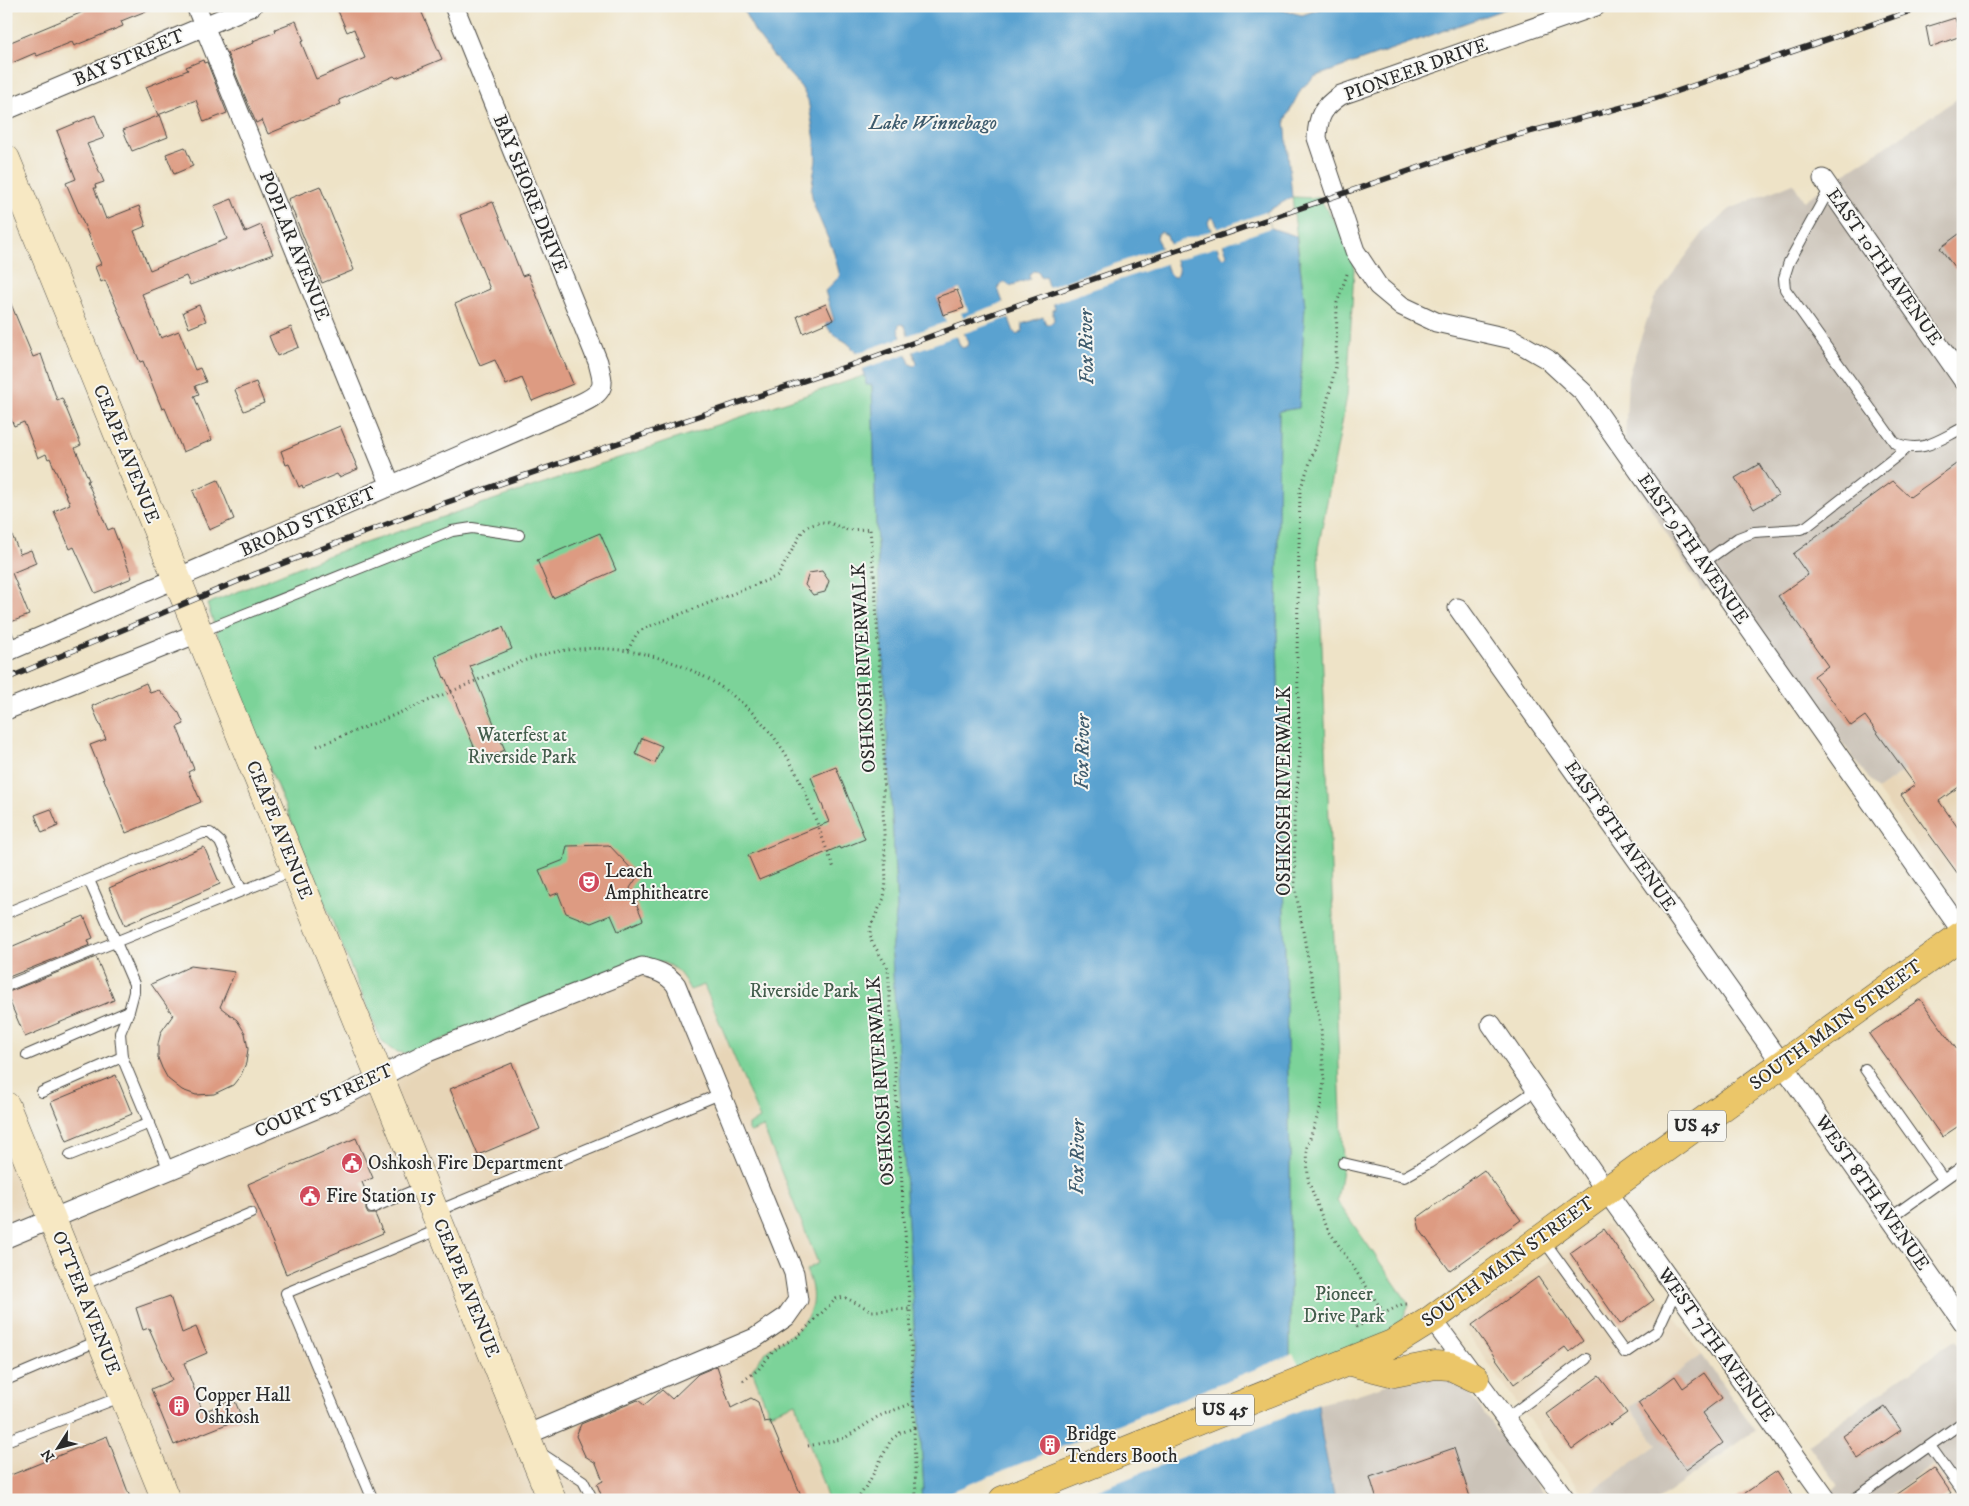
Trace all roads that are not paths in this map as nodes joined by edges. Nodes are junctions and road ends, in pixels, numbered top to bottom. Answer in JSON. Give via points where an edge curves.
{"nodes":[{"id":1,"x":196,"y":6,"type":"edge"},
{"id":2,"x":252,"y":6,"type":"edge"},
{"id":3,"x":454,"y":6,"type":"edge"},
{"id":4,"x":1596,"y":6,"type":"edge"},
{"id":5,"x":204,"y":26,"type":"junction"},
{"id":6,"x":6,"y":110,"type":"edge"},
{"id":7,"x":6,"y":159,"type":"edge"},
{"id":8,"x":1826,"y":184,"type":"joint"},
{"id":9,"x":1355,"y":251,"type":"joint"},
{"id":10,"x":1963,"y":380,"type":"edge"},
{"id":11,"x":602,"y":383,"type":"joint"},
{"id":12,"x":1963,"y":428,"type":"edge"},
{"id":13,"x":1907,"y":448,"type":"junction"},
{"id":14,"x":391,"y":486,"type":"junction"},
{"id":15,"x":519,"y":536,"type":"dead end"},
{"id":16,"x":1703,"y":563,"type":"junction"},
{"id":17,"x":177,"y":579,"type":"junction"},
{"id":18,"x":1458,"y":608,"type":"dead end"},
{"id":19,"x":198,"y":633,"type":"junction"},
{"id":20,"x":9,"y":645,"type":"edge"},
{"id":21,"x":6,"y":710,"type":"edge"},
{"id":22,"x":295,"y":869,"type":"junction"},
{"id":23,"x":88,"y":880,"type":"junction"},
{"id":24,"x":242,"y":891,"type":"junction"},
{"id":25,"x":6,"y":913,"type":"edge"},
{"id":26,"x":1963,"y":933,"type":"edge"},
{"id":27,"x":116,"y":942,"type":"junction"},
{"id":28,"x":6,"y":986,"type":"edge"},
{"id":29,"x":129,"y":1011,"type":"junction"},
{"id":30,"x":1491,"y":1024,"type":"dead end"},
{"id":31,"x":28,"y":1055,"type":"dead end"},
{"id":32,"x":122,"y":1057,"type":"junction"},
{"id":33,"x":1782,"y":1064,"type":"junction"},
{"id":34,"x":1865,"y":1069,"type":"dead end"},
{"id":35,"x":380,"y":1077,"type":"junction"},
{"id":36,"x":1536,"y":1090,"type":"junction"},
{"id":37,"x":42,"y":1092,"type":"dead end"},
{"id":38,"x":720,"y":1094,"type":"junction"},
{"id":39,"x":6,"y":1106,"type":"edge"},
{"id":40,"x":150,"y":1123,"type":"junction"},
{"id":41,"x":70,"y":1155,"type":"dead end"},
{"id":42,"x":1343,"y":1163,"type":"dead end"},
{"id":43,"x":1963,"y":1166,"type":"edge"},
{"id":44,"x":169,"y":1170,"type":"junction"},
{"id":45,"x":1943,"y":1180,"type":"junction"},
{"id":46,"x":425,"y":1186,"type":"junction"},
{"id":47,"x":1606,"y":1191,"type":"junction"},
{"id":48,"x":372,"y":1208,"type":"dead end"},
{"id":49,"x":251,"y":1213,"type":"dead end"},
{"id":50,"x":1890,"y":1218,"type":"junction"},
{"id":51,"x":52,"y":1219,"type":"junction"},
{"id":52,"x":438,"y":1220,"type":"junction"},
{"id":53,"x":6,"y":1238,"type":"edge"},
{"id":54,"x":1542,"y":1238,"type":"junction"},
{"id":55,"x":79,"y":1286,"type":"junction"},
{"id":56,"x":1676,"y":1290,"type":"junction"},
{"id":57,"x":1432,"y":1319,"type":"junction"},
{"id":58,"x":1963,"y":1322,"type":"edge"},
{"id":59,"x":101,"y":1340,"type":"junction"},
{"id":60,"x":1586,"y":1359,"type":"dead end"},
{"id":61,"x":1350,"y":1362,"type":"junction"},
{"id":62,"x":1475,"y":1378,"type":"junction"},
{"id":63,"x":6,"y":1380,"type":"edge"},
{"id":64,"x":124,"y":1396,"type":"junction"},
{"id":65,"x":1507,"y":1418,"type":"junction"},
{"id":66,"x":1963,"y":1422,"type":"edge"},
{"id":67,"x":528,"y":1440,"type":"junction"},
{"id":68,"x":6,"y":1441,"type":"edge"},
{"id":69,"x":1930,"y":1446,"type":"junction"},
{"id":70,"x":1963,"y":1492,"type":"edge"},
{"id":71,"x":166,"y":1500,"type":"edge"},
{"id":72,"x":373,"y":1500,"type":"edge"},
{"id":73,"x":552,"y":1500,"type":"edge"},
{"id":74,"x":593,"y":1500,"type":"edge"},
{"id":75,"x":1003,"y":1500,"type":"edge"},
{"id":76,"x":1566,"y":1500,"type":"edge"},
{"id":77,"x":1827,"y":1500,"type":"edge"},
{"id":78,"x":1853,"y":1500,"type":"edge"}],
"edges":[{"from":1,"to":5,"type":"street","name":"POPLAR AVENUE"},
{"from":2,"to":5,"type":"street","name":"BAY STREET"},
{"from":3,"to":11,"type":"street","name":"BAY SHORE DRIVE","via":[[598,362]]},
{"from":4,"to":9,"type":"street","name":"PIONEER DRIVE","via":[[1341,95],[1328,104],[1321,114],[1317,138]]},
{"from":5,"to":6,"type":"street","name":"BAY STREET"},
{"from":5,"to":14,"type":"street","name":"POPLAR AVENUE"},
{"from":7,"to":17,"type":"street","name":"CEAPE AVENUE"},
{"from":8,"to":10,"type":"street","name":"EAST 10TH AVENUE"},
{"from":8,"to":13,"type":"lane","via":[[1789,262],[1784,278],[1785,289],[1895,443]]},
{"from":9,"to":16,"type":"street","name":"EAST 9TH AVENUE","via":[[1378,286],[1402,306],[1436,322],[1512,339],[1547,359],[1584,393]]},
{"from":11,"to":14,"type":"street","name":"BROAD STREET","via":[[594,396]]},
{"from":12,"to":13,"type":"lane","via":[[1921,448]]},
{"from":13,"to":16,"type":"lane","via":[[1800,530],[1754,532],[1738,538]]},
{"from":14,"to":17,"type":"street","name":"BROAD STREET"},
{"from":15,"to":19,"type":"lane","via":[[472,528],[452,531]]},
{"from":16,"to":26,"type":"street","name":"EAST 9TH AVENUE"},
{"from":17,"to":19,"type":"street","name":"CEAPE AVENUE"},
{"from":17,"to":20,"type":"street","name":"BROAD STREET"},
{"from":18,"to":33,"type":"street","name":"EAST 8TH AVENUE"},
{"from":19,"to":21,"type":"street"},
{"from":19,"to":22,"type":"street","name":"CEAPE AVENUE"},
{"from":22,"to":24,"type":"lane"},
{"from":22,"to":35,"type":"street","name":"CEAPE AVENUE"},
{"from":23,"to":24,"type":"lane","via":[[203,833],[210,833],[220,842]]},
{"from":23,"to":25,"type":"lane"},
{"from":23,"to":27,"type":"lane"},
{"from":24,"to":27,"type":"lane"},
{"from":26,"to":33,"type":"main road","name":"SOUTH MAIN STREET","number":"US 45"},
{"from":27,"to":28,"type":"lane"},
{"from":27,"to":29,"type":"lane","via":[[134,984]]},
{"from":29,"to":31,"type":"lane"},
{"from":29,"to":32,"type":"lane","via":[[120,1034]]},
{"from":30,"to":36,"type":"street","name":"WEST 7TH AVENUE"},
{"from":32,"to":37,"type":"lane"},
{"from":32,"to":40,"type":"lane"},
{"from":33,"to":47,"type":"main road","name":"SOUTH MAIN STREET","number":"US 45"},
{"from":33,"to":50,"type":"street","name":"WEST 8TH AVENUE"},
{"from":34,"to":45,"type":"lane"},
{"from":35,"to":38,"type":"street","name":"COURT STREET","via":[[428,1052],[642,966],[670,977],[676,985]]},
{"from":35,"to":44,"type":"street","name":"COURT STREET","via":[[330,1103]]},
{"from":35,"to":46,"type":"street","name":"CEAPE AVENUE"},
{"from":36,"to":42,"type":"lane","via":[[1404,1177]]},
{"from":36,"to":47,"type":"street","name":"WEST 7TH AVENUE"},
{"from":38,"to":52,"type":"lane"},
{"from":38,"to":67,"type":"street","via":[[794,1273],[798,1300],[794,1308],[754,1338]]},
{"from":39,"to":51,"type":"street","name":"OTTER AVENUE"},
{"from":40,"to":41,"type":"lane"},
{"from":40,"to":44,"type":"lane"},
{"from":43,"to":45,"type":"lane"},
{"from":44,"to":51,"type":"street","name":"COURT STREET"},
{"from":45,"to":50,"type":"lane"},
{"from":46,"to":48,"type":"lane"},
{"from":46,"to":52,"type":"street","name":"CEAPE AVENUE"},
{"from":47,"to":54,"type":"main road","name":"SOUTH MAIN STREET","number":"US 45"},
{"from":47,"to":56,"type":"street","name":"WEST 7TH AVENUE"},
{"from":49,"to":55,"type":"lane"},
{"from":50,"to":58,"type":"street","name":"WEST 8TH AVENUE"},
{"from":51,"to":53,"type":"street","name":"COURT STREET"},
{"from":51,"to":55,"type":"street","name":"OTTER AVENUE"},
{"from":52,"to":67,"type":"street","name":"CEAPE AVENUE"},
{"from":52,"to":72,"type":"lane","via":[[286,1293]]},
{"from":54,"to":56,"type":"lane","via":[[1625,1353],[1657,1331]]},
{"from":54,"to":57,"type":"main road","name":"SOUTH MAIN STREET","number":"US 45"},
{"from":55,"to":59,"type":"street","name":"OTTER AVENUE"},
{"from":56,"to":77,"type":"street","name":"WEST 7TH AVENUE"},
{"from":57,"to":61,"type":"main road","name":"SOUTH MAIN STREET","number":"US 45","via":[[1392,1344]]},
{"from":57,"to":62,"type":"street"},
{"from":59,"to":63,"type":"lane"},
{"from":59,"to":64,"type":"street","name":"OTTER AVENUE"},
{"from":60,"to":65,"type":"lane"},
{"from":61,"to":62,"type":"main road","via":[[1394,1373],[1435,1365],[1450,1366]]},
{"from":61,"to":75,"type":"main road","name":"SOUTH MAIN STREET","number":"US 45"},
{"from":62,"to":65,"type":"street"},
{"from":64,"to":68,"type":"lane"},
{"from":64,"to":71,"type":"street","name":"OTTER AVENUE"},
{"from":65,"to":76,"type":"street"},
{"from":66,"to":69,"type":"lane"},
{"from":67,"to":73,"type":"street","name":"CEAPE AVENUE"},
{"from":67,"to":74,"type":"lane","via":[[583,1480]]},
{"from":69,"to":70,"type":"lane"},
{"from":69,"to":78,"type":"lane"}]}
